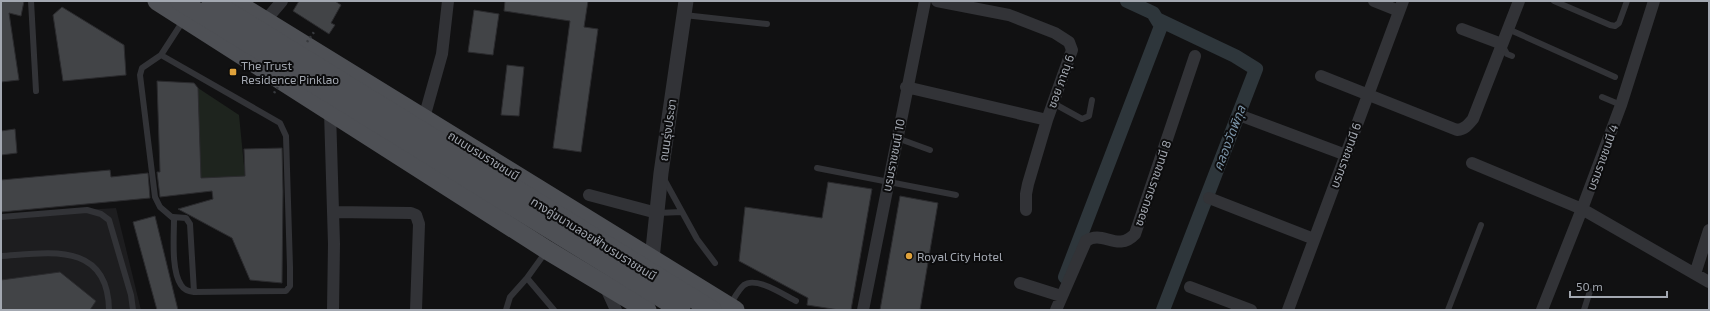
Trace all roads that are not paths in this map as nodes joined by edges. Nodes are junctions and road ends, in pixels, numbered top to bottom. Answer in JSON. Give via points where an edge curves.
{"nodes":[{"id":1,"x":31,"y":1,"type":"edge"},
{"id":2,"x":157,"y":1,"type":"edge"},
{"id":3,"x":211,"y":1,"type":"edge"},
{"id":4,"x":233,"y":1,"type":"edge"},
{"id":5,"x":282,"y":1,"type":"edge"},
{"id":6,"x":448,"y":1,"type":"edge"},
{"id":7,"x":924,"y":1,"type":"edge"},
{"id":8,"x":937,"y":1,"type":"edge"},
{"id":9,"x":1374,"y":1,"type":"edge"},
{"id":10,"x":1519,"y":1,"type":"edge"},
{"id":11,"x":1554,"y":1,"type":"edge"},
{"id":12,"x":1627,"y":1,"type":"edge"},
{"id":13,"x":1654,"y":1,"type":"edge"},
{"id":14,"x":1401,"y":6,"type":"edge"},
{"id":15,"x":685,"y":8,"type":"edge"},
{"id":16,"x":183,"y":10,"type":"edge"},
{"id":17,"x":265,"y":21,"type":"junction"},
{"id":18,"x":767,"y":24,"type":"dead end"},
{"id":19,"x":1508,"y":29,"type":"junction"},
{"id":20,"x":1462,"y":30,"type":"dead end"},
{"id":21,"x":1502,"y":44,"type":"junction"},
{"id":22,"x":161,"y":55,"type":"junction"},
{"id":23,"x":1195,"y":56,"type":"dead end"},
{"id":24,"x":1512,"y":56,"type":"dead end"},
{"id":25,"x":1321,"y":76,"type":"dead end"},
{"id":26,"x":1615,"y":77,"type":"dead end"},
{"id":27,"x":906,"y":87,"type":"junction"},
{"id":28,"x":36,"y":91,"type":"dead end"},
{"id":29,"x":1368,"y":95,"type":"junction"},
{"id":30,"x":1602,"y":97,"type":"dead end"},
{"id":31,"x":1092,"y":100,"type":"dead end"},
{"id":32,"x":1053,"y":103,"type":"junction"},
{"id":33,"x":1621,"y":105,"type":"junction"},
{"id":34,"x":330,"y":112,"type":"junction"},
{"id":35,"x":1239,"y":115,"type":"dead end"},
{"id":36,"x":424,"y":118,"type":"junction"},
{"id":37,"x":1046,"y":120,"type":"junction"},
{"id":38,"x":897,"y":138,"type":"junction"},
{"id":39,"x":930,"y":150,"type":"dead end"},
{"id":40,"x":1346,"y":155,"type":"junction"},
{"id":41,"x":1472,"y":163,"type":"dead end"},
{"id":42,"x":817,"y":168,"type":"dead end"},
{"id":43,"x":661,"y":173,"type":"junction"},
{"id":44,"x":888,"y":182,"type":"junction"},
{"id":45,"x":589,"y":195,"type":"dead end"},
{"id":46,"x":956,"y":195,"type":"dead end"},
{"id":47,"x":1209,"y":198,"type":"dead end"},
{"id":48,"x":1582,"y":209,"type":"junction"},
{"id":49,"x":1026,"y":210,"type":"dead end"},
{"id":50,"x":333,"y":212,"type":"junction"},
{"id":51,"x":682,"y":212,"type":"junction"},
{"id":52,"x":657,"y":213,"type":"junction"},
{"id":53,"x":1,"y":217,"type":"edge"},
{"id":54,"x":173,"y":217,"type":"junction"},
{"id":55,"x":1481,"y":225,"type":"dead end"},
{"id":56,"x":1709,"y":230,"type":"edge"},
{"id":57,"x":1314,"y":240,"type":"junction"},
{"id":58,"x":547,"y":250,"type":"junction"},
{"id":59,"x":1,"y":256,"type":"edge"},
{"id":60,"x":652,"y":260,"type":"junction"},
{"id":61,"x":715,"y":262,"type":"dead end"},
{"id":62,"x":1695,"y":274,"type":"junction"},
{"id":63,"x":527,"y":278,"type":"junction"},
{"id":64,"x":1709,"y":282,"type":"edge"},
{"id":65,"x":603,"y":283,"type":"junction"},
{"id":66,"x":1020,"y":283,"type":"dead end"},
{"id":67,"x":1190,"y":286,"type":"dead end"},
{"id":68,"x":1590,"y":291,"type":"dead end"},
{"id":69,"x":194,"y":292,"type":"junction"},
{"id":70,"x":1061,"y":296,"type":"junction"},
{"id":71,"x":796,"y":300,"type":"dead end"},
{"id":72,"x":725,"y":309,"type":"edge"},
{"id":73,"x":108,"y":310,"type":"edge"},
{"id":74,"x":134,"y":310,"type":"edge"},
{"id":75,"x":333,"y":310,"type":"edge"},
{"id":76,"x":416,"y":310,"type":"edge"},
{"id":77,"x":506,"y":310,"type":"edge"},
{"id":78,"x":554,"y":310,"type":"edge"},
{"id":79,"x":616,"y":310,"type":"edge"},
{"id":80,"x":647,"y":310,"type":"edge"},
{"id":81,"x":681,"y":310,"type":"edge"},
{"id":82,"x":863,"y":310,"type":"edge"},
{"id":83,"x":1056,"y":310,"type":"edge"},
{"id":84,"x":1252,"y":310,"type":"edge"},
{"id":85,"x":1288,"y":310,"type":"edge"},
{"id":86,"x":1448,"y":310,"type":"edge"},
{"id":87,"x":1542,"y":310,"type":"edge"},
{"id":88,"x":1584,"y":310,"type":"edge"}],
"edges":[{"from":1,"to":28,"type":"lane"},
{"from":2,"to":16,"type":"main road"},
{"from":3,"to":72,"type":"main road","name":"ทางคู่ขนานลอยฟ้าบรมราชชนนี","bridge":true},
{"from":4,"to":17,"type":"main road","name":"ถนนบรมราชชนนี"},
{"from":5,"to":17,"type":"street"},
{"from":6,"to":36,"type":"street","via":[[442,54]]},
{"from":7,"to":27,"type":"street","name":"บรมราชชนนี 10"},
{"from":8,"to":32,"type":"street","name":"ซอย ภาณุ 6","via":[[1009,16],[1055,33],[1069,42],[1072,50]]},
{"from":9,"to":14,"type":"street"},
{"from":10,"to":19,"type":"street"},
{"from":11,"to":12,"type":"lane","via":[[1615,26],[1619,23]]},
{"from":13,"to":33,"type":"street","name":"บรมราชชนนี 4"},
{"from":14,"to":29,"type":"street","name":"บรมราชชนนี 6"},
{"from":15,"to":18,"type":"lane"},
{"from":15,"to":43,"type":"street","name":"ถนนรุ่งประชา"},
{"from":16,"to":22,"type":"lane"},
{"from":16,"to":34,"type":"main road"},
{"from":16,"to":81,"type":"main road","name":"ทางคู่ขนานลอยฟ้าบรมราชชนนี","bridge":true},
{"from":17,"to":36,"type":"main road","name":"ถนนบรมราชชนนี"},
{"from":19,"to":21,"type":"street"},
{"from":19,"to":26,"type":"lane"},
{"from":20,"to":21,"type":"street"},
{"from":21,"to":24,"type":"lane"},
{"from":21,"to":29,"type":"street","via":[[1473,119],[1462,130]]},
{"from":22,"to":54,"type":"lane","via":[[142,68],[140,84],[155,196],[160,207]]},
{"from":22,"to":69,"type":"lane","via":[[280,123],[286,136],[290,267],[288,289]]},
{"from":23,"to":70,"type":"street","name":"ซอยบรมราชชนนี 8","via":[[1135,234],[1129,240],[1120,243],[1092,238],[1086,242]]},
{"from":25,"to":29,"type":"street"},
{"from":27,"to":37,"type":"street"},
{"from":27,"to":38,"type":"street","name":"บรมราชชนนี 10"},
{"from":29,"to":40,"type":"street","name":"บรมราชชนนี 6"},
{"from":30,"to":33,"type":"lane"},
{"from":31,"to":32,"type":"lane","via":[[1089,116],[1082,119]]},
{"from":32,"to":37,"type":"street","name":"ซอย ภาณุ 6"},
{"from":33,"to":48,"type":"street","name":"บรมราชชนนี 4"},
{"from":34,"to":50,"type":"street"},
{"from":34,"to":58,"type":"main road"},
{"from":35,"to":40,"type":"street"},
{"from":36,"to":60,"type":"main road","name":"ถนนบรมราชชนนี"},
{"from":37,"to":49,"type":"street","name":"ซอย ภาณุ 6","via":[[1026,194]]},
{"from":38,"to":39,"type":"lane"},
{"from":38,"to":44,"type":"street","name":"บรมราชชนนี 10"},
{"from":40,"to":57,"type":"street","name":"บรมราชชนนี 6"},
{"from":41,"to":48,"type":"street"},
{"from":42,"to":44,"type":"lane"},
{"from":43,"to":51,"type":"lane"},
{"from":43,"to":52,"type":"street","name":"ถนนรุ่งประชา"},
{"from":44,"to":46,"type":"lane"},
{"from":44,"to":82,"type":"street","name":"บรมราชชนนี 10"},
{"from":45,"to":52,"type":"street"},
{"from":47,"to":57,"type":"street"},
{"from":48,"to":62,"type":"street"},
{"from":48,"to":87,"type":"street","name":"บรมราชชนนี 4"},
{"from":50,"to":75,"type":"street"},
{"from":50,"to":76,"type":"street","via":[[416,215],[419,224]]},
{"from":51,"to":52,"type":"lane"},
{"from":51,"to":61,"type":"lane","via":[[697,239]]},
{"from":52,"to":60,"type":"street","name":"ถนนรุ่งประชา"},
{"from":53,"to":74,"type":"lane","via":[[87,210],[101,214],[108,220]]},
{"from":54,"to":69,"type":"lane","via":[[178,278],[186,290]]},
{"from":54,"to":69,"type":"lane","via":[[186,218],[190,224]]},
{"from":55,"to":86,"type":"lane"},
{"from":56,"to":62,"type":"street"},
{"from":57,"to":85,"type":"street","name":"บรมราชชนนี 6"},
{"from":58,"to":63,"type":"lane"},
{"from":58,"to":65,"type":"main road"},
{"from":59,"to":73,"type":"lane","via":[[53,253],[75,256],[93,265],[106,286]]},
{"from":60,"to":72,"type":"main road","name":"ถนนบรมราชชนนี"},
{"from":62,"to":64,"type":"street"},
{"from":63,"to":77,"type":"lane","via":[[510,298]]},
{"from":63,"to":78,"type":"lane"},
{"from":65,"to":79,"type":"street"},
{"from":65,"to":80,"type":"main road"},
{"from":66,"to":70,"type":"street"},
{"from":67,"to":84,"type":"street"},
{"from":68,"to":88,"type":"lane"},
{"from":70,"to":83,"type":"street","name":"ซอยบรมราชชนนี 8"},
{"from":71,"to":72,"type":"lane","via":[[753,282],[745,284]]}]}
